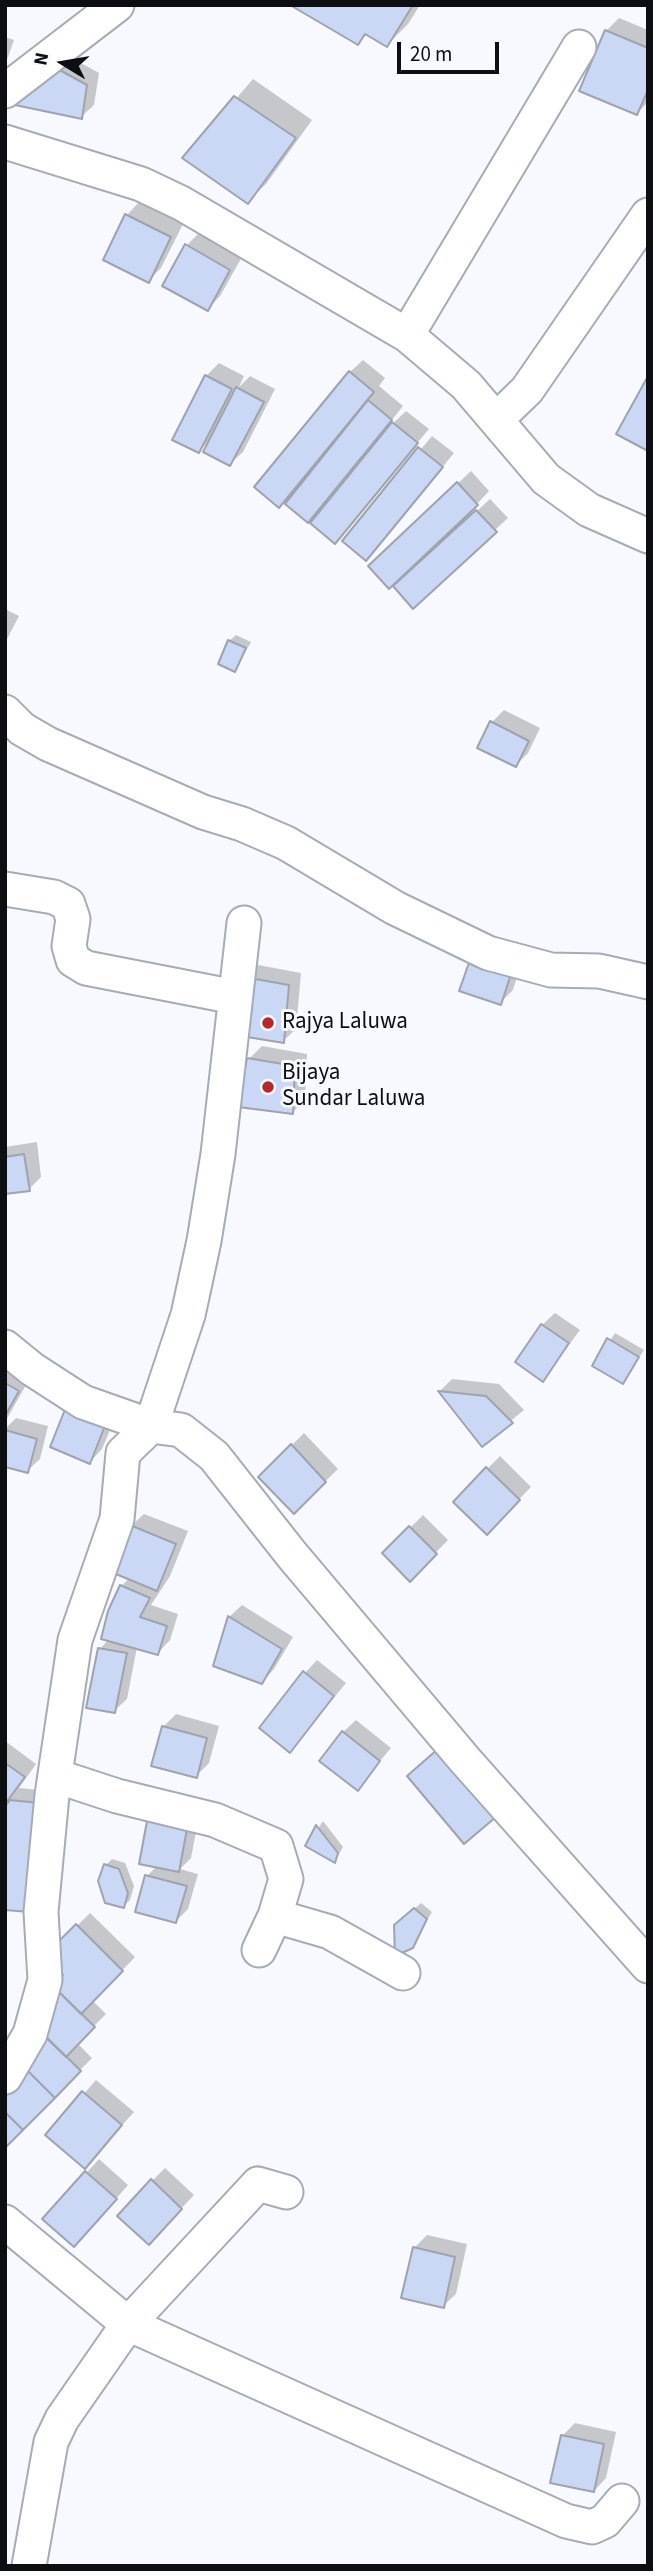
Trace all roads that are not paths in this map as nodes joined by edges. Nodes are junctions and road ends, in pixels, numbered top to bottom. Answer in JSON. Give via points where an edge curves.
{"nodes":[{"id":1,"x":117,"y":5,"type":"edge"},
{"id":2,"x":579,"y":47,"type":"dead end"},
{"id":3,"x":5,"y":91,"type":"edge"},
{"id":4,"x":5,"y":142,"type":"edge"},
{"id":5,"x":648,"y":215,"type":"edge"},
{"id":6,"x":407,"y":335,"type":"junction"},
{"id":7,"x":497,"y":419,"type":"junction"},
{"id":8,"x":648,"y":536,"type":"edge"},
{"id":9,"x":5,"y":712,"type":"edge"},
{"id":10,"x":5,"y":889,"type":"edge"},
{"id":11,"x":244,"y":923,"type":"dead end"},
{"id":12,"x":648,"y":982,"type":"edge"},
{"id":13,"x":235,"y":998,"type":"junction"},
{"id":14,"x":5,"y":1347,"type":"edge"},
{"id":15,"x":152,"y":1426,"type":"junction"},
{"id":16,"x":56,"y":1776,"type":"junction"},
{"id":17,"x":275,"y":1916,"type":"junction"},
{"id":18,"x":259,"y":1950,"type":"dead end"},
{"id":19,"x":648,"y":1966,"type":"edge"},
{"id":20,"x":403,"y":1973,"type":"dead end"},
{"id":21,"x":5,"y":2077,"type":"edge"},
{"id":22,"x":286,"y":2192,"type":"dead end"},
{"id":23,"x":5,"y":2222,"type":"edge"},
{"id":24,"x":128,"y":2324,"type":"junction"},
{"id":25,"x":622,"y":2501,"type":"dead end"},
{"id":26,"x":29,"y":2566,"type":"edge"}],
"edges":[{"from":1,"to":3,"type":"street"},
{"from":2,"to":6,"type":"street"},
{"from":4,"to":6,"type":"street","via":[[141,184],[181,203]]},
{"from":5,"to":7,"type":"street","via":[[550,360]]},
{"from":6,"to":7,"type":"street","via":[[466,385]]},
{"from":7,"to":8,"type":"street","via":[[546,479],[589,510]]},
{"from":9,"to":12,"type":"street","via":[[48,744],[286,843],[396,908],[488,953],[551,970],[599,971]]},
{"from":10,"to":13,"type":"street","via":[[68,904],[73,919],[69,946],[74,960],[86,968]]},
{"from":11,"to":13,"type":"street"},
{"from":13,"to":15,"type":"street","via":[[204,1241],[188,1315]]},
{"from":14,"to":15,"type":"street","via":[[83,1402]]},
{"from":15,"to":16,"type":"street","via":[[123,1453],[117,1519],[75,1640]]},
{"from":15,"to":19,"type":"street","via":[[181,1430],[214,1456],[465,1760]]},
{"from":16,"to":17,"type":"street","via":[[215,1820],[276,1846],[286,1879]]},
{"from":16,"to":21,"type":"street","via":[[41,1912],[45,1980],[30,2034]]},
{"from":17,"to":18,"type":"street"},
{"from":17,"to":20,"type":"street","via":[[330,1932]]},
{"from":22,"to":24,"type":"street","via":[[258,2184]]},
{"from":23,"to":24,"type":"street"},
{"from":24,"to":25,"type":"street","via":[[566,2521],[592,2527],[605,2521]]},
{"from":24,"to":26,"type":"street","via":[[51,2442]]}]}
